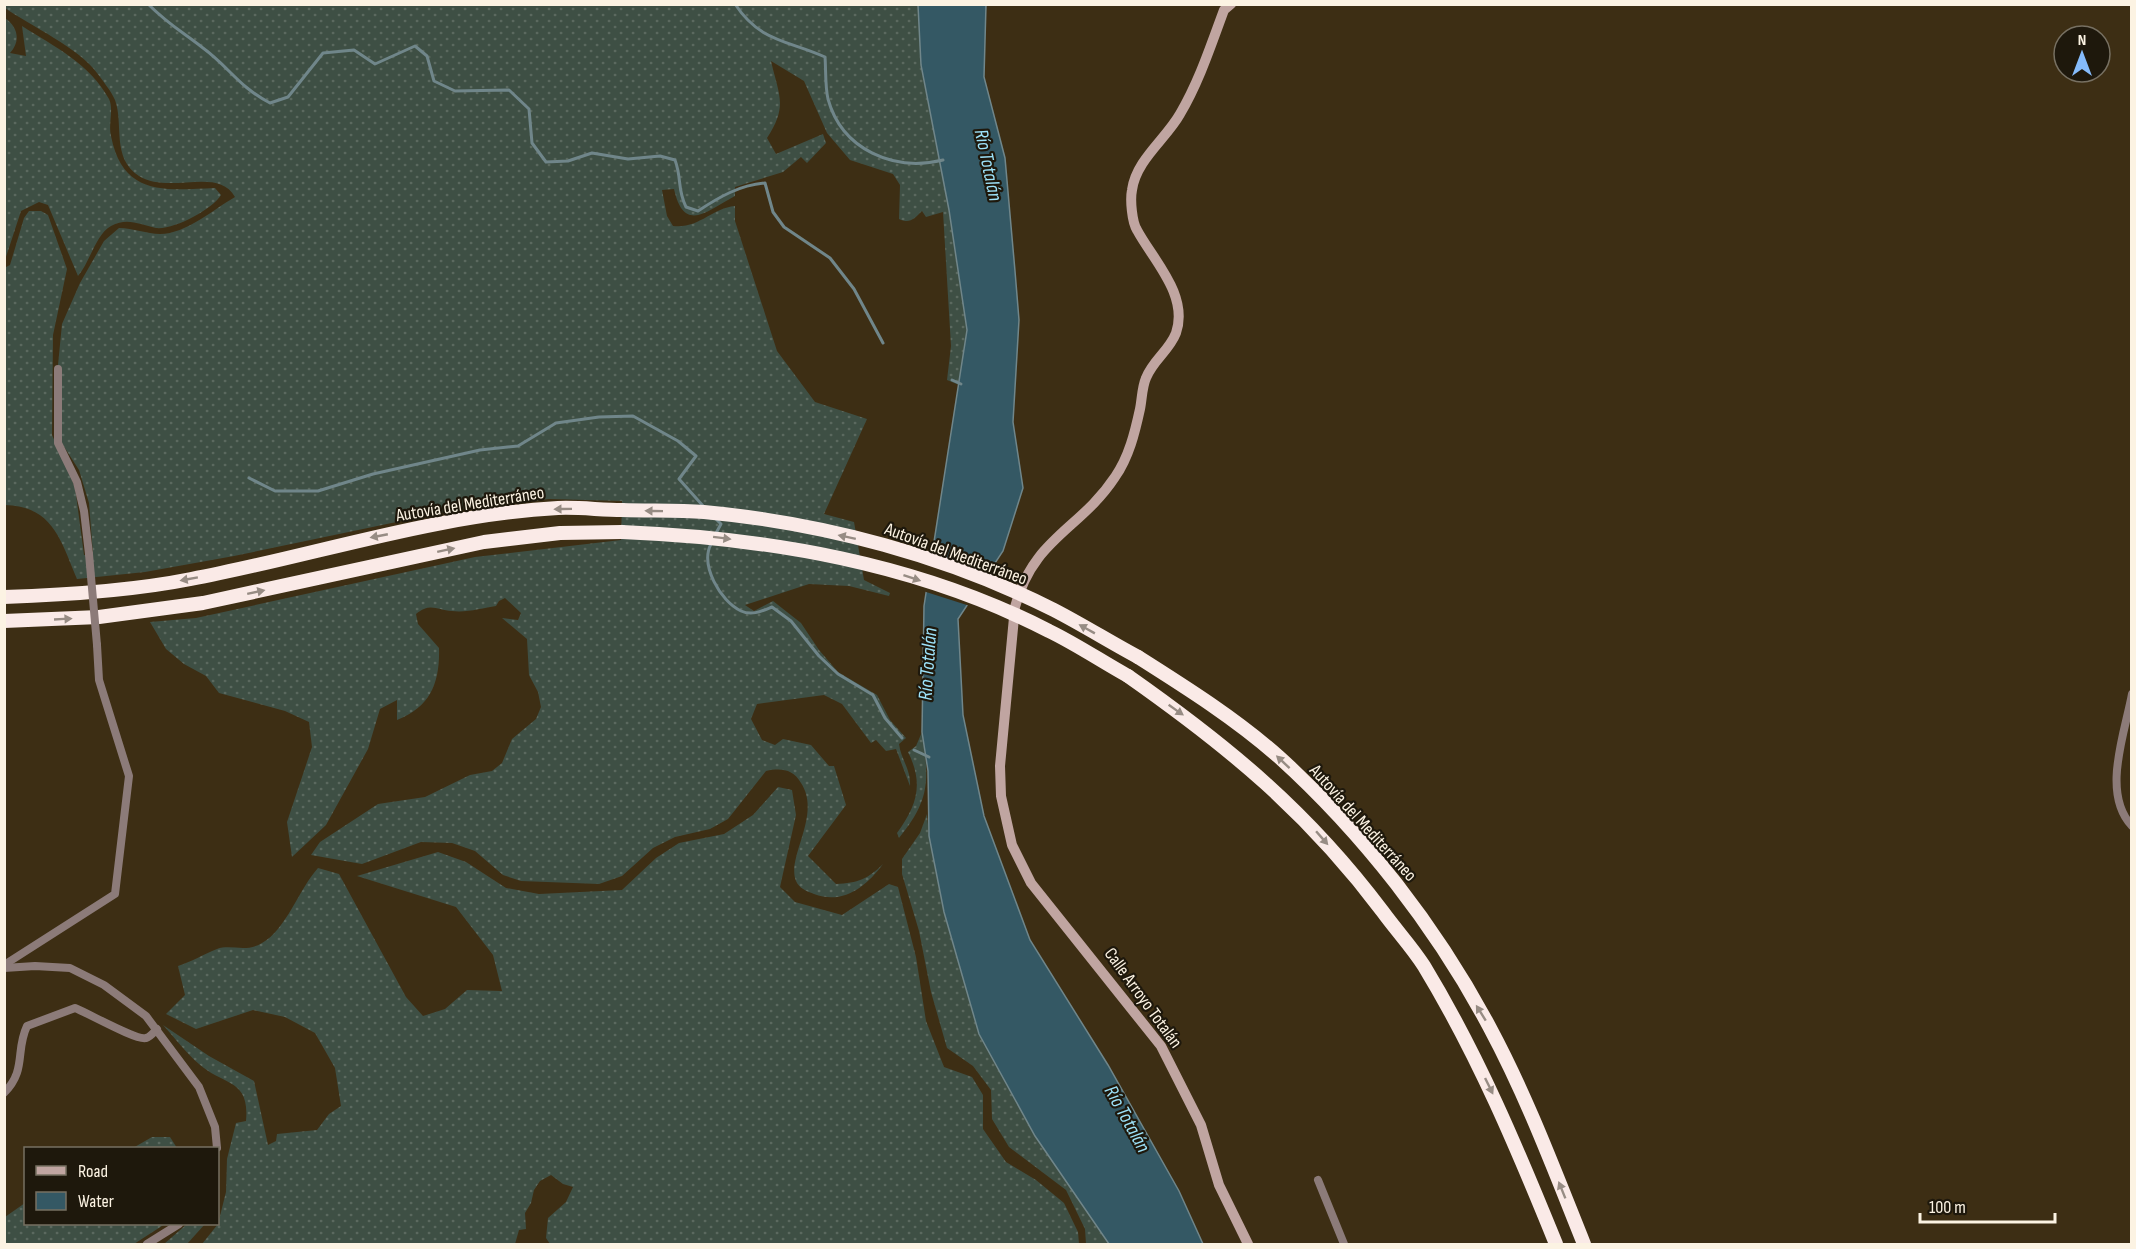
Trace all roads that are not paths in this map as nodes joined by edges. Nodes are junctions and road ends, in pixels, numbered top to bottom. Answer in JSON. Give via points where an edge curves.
{"nodes":[{"id":1,"x":1231,"y":4,"type":"edge"},
{"id":2,"x":58,"y":369,"type":"dead end"},
{"id":3,"x":4,"y":597,"type":"edge"},
{"id":4,"x":4,"y":621,"type":"edge"},
{"id":5,"x":2132,"y":694,"type":"edge"},
{"id":6,"x":2132,"y":826,"type":"edge"},
{"id":7,"x":4,"y":966,"type":"edge"},
{"id":8,"x":157,"y":1029,"type":"junction"},
{"id":9,"x":4,"y":1093,"type":"edge"},
{"id":10,"x":217,"y":1147,"type":"edge"},
{"id":11,"x":1318,"y":1180,"type":"dead end"},
{"id":12,"x":177,"y":1225,"type":"edge"},
{"id":13,"x":147,"y":1245,"type":"edge"},
{"id":14,"x":1248,"y":1245,"type":"edge"},
{"id":15,"x":1344,"y":1245,"type":"edge"},
{"id":16,"x":1556,"y":1245,"type":"edge"},
{"id":17,"x":1584,"y":1245,"type":"edge"}],
"edges":[{"from":1,"to":14,"type":"street","name":"Calle Arroyo Totalán","via":[[1224,10],[1180,115],[1143,162],[1132,190],[1135,228],[1162,267],[1179,317],[1176,331],[1170,346],[1145,379],[1135,433],[1116,476],[1093,505],[1032,563],[1021,585],[1015,607],[1000,766],[1001,796],[1012,845],[1031,883],[1161,1046],[1202,1125],[1220,1185]]},
{"from":2,"to":7,"type":"street","bridge":true,"via":[[58,443],[77,482],[84,511],[99,680],[129,776],[115,894]]},
{"from":17,"to":3,"type":"highway","name":"Autovía del Mediterráneo","one_way":true,"bridge":true,"via":[[1535,1122],[1490,1027],[1437,941],[1382,866],[1331,808],[1278,757],[1209,703],[1054,610],[977,577],[886,545],[791,525],[704,512],[558,508],[480,517],[375,537],[189,580]]},
{"from":4,"to":16,"type":"highway","name":"Autovía del Mediterráneo","one_way":true,"bridge":true,"via":[[99,617],[204,603],[484,542],[560,532],[702,535],[782,545],[875,565],[970,597],[1048,630],[1128,676],[1199,726],[1266,781],[1317,832],[1409,946],[1466,1038],[1510,1130]]},
{"from":5,"to":6,"type":"street","via":[[2117,790],[2122,815]]},
{"from":7,"to":8,"type":"street","via":[[70,968],[104,985]]},
{"from":8,"to":9,"type":"street","via":[[147,1038],[137,1038],[75,1008],[27,1026],[21,1038],[20,1069]]},
{"from":8,"to":10,"type":"street","via":[[199,1087],[215,1127]]},
{"from":11,"to":15,"type":"street"},
{"from":12,"to":13,"type":"street"}]}
